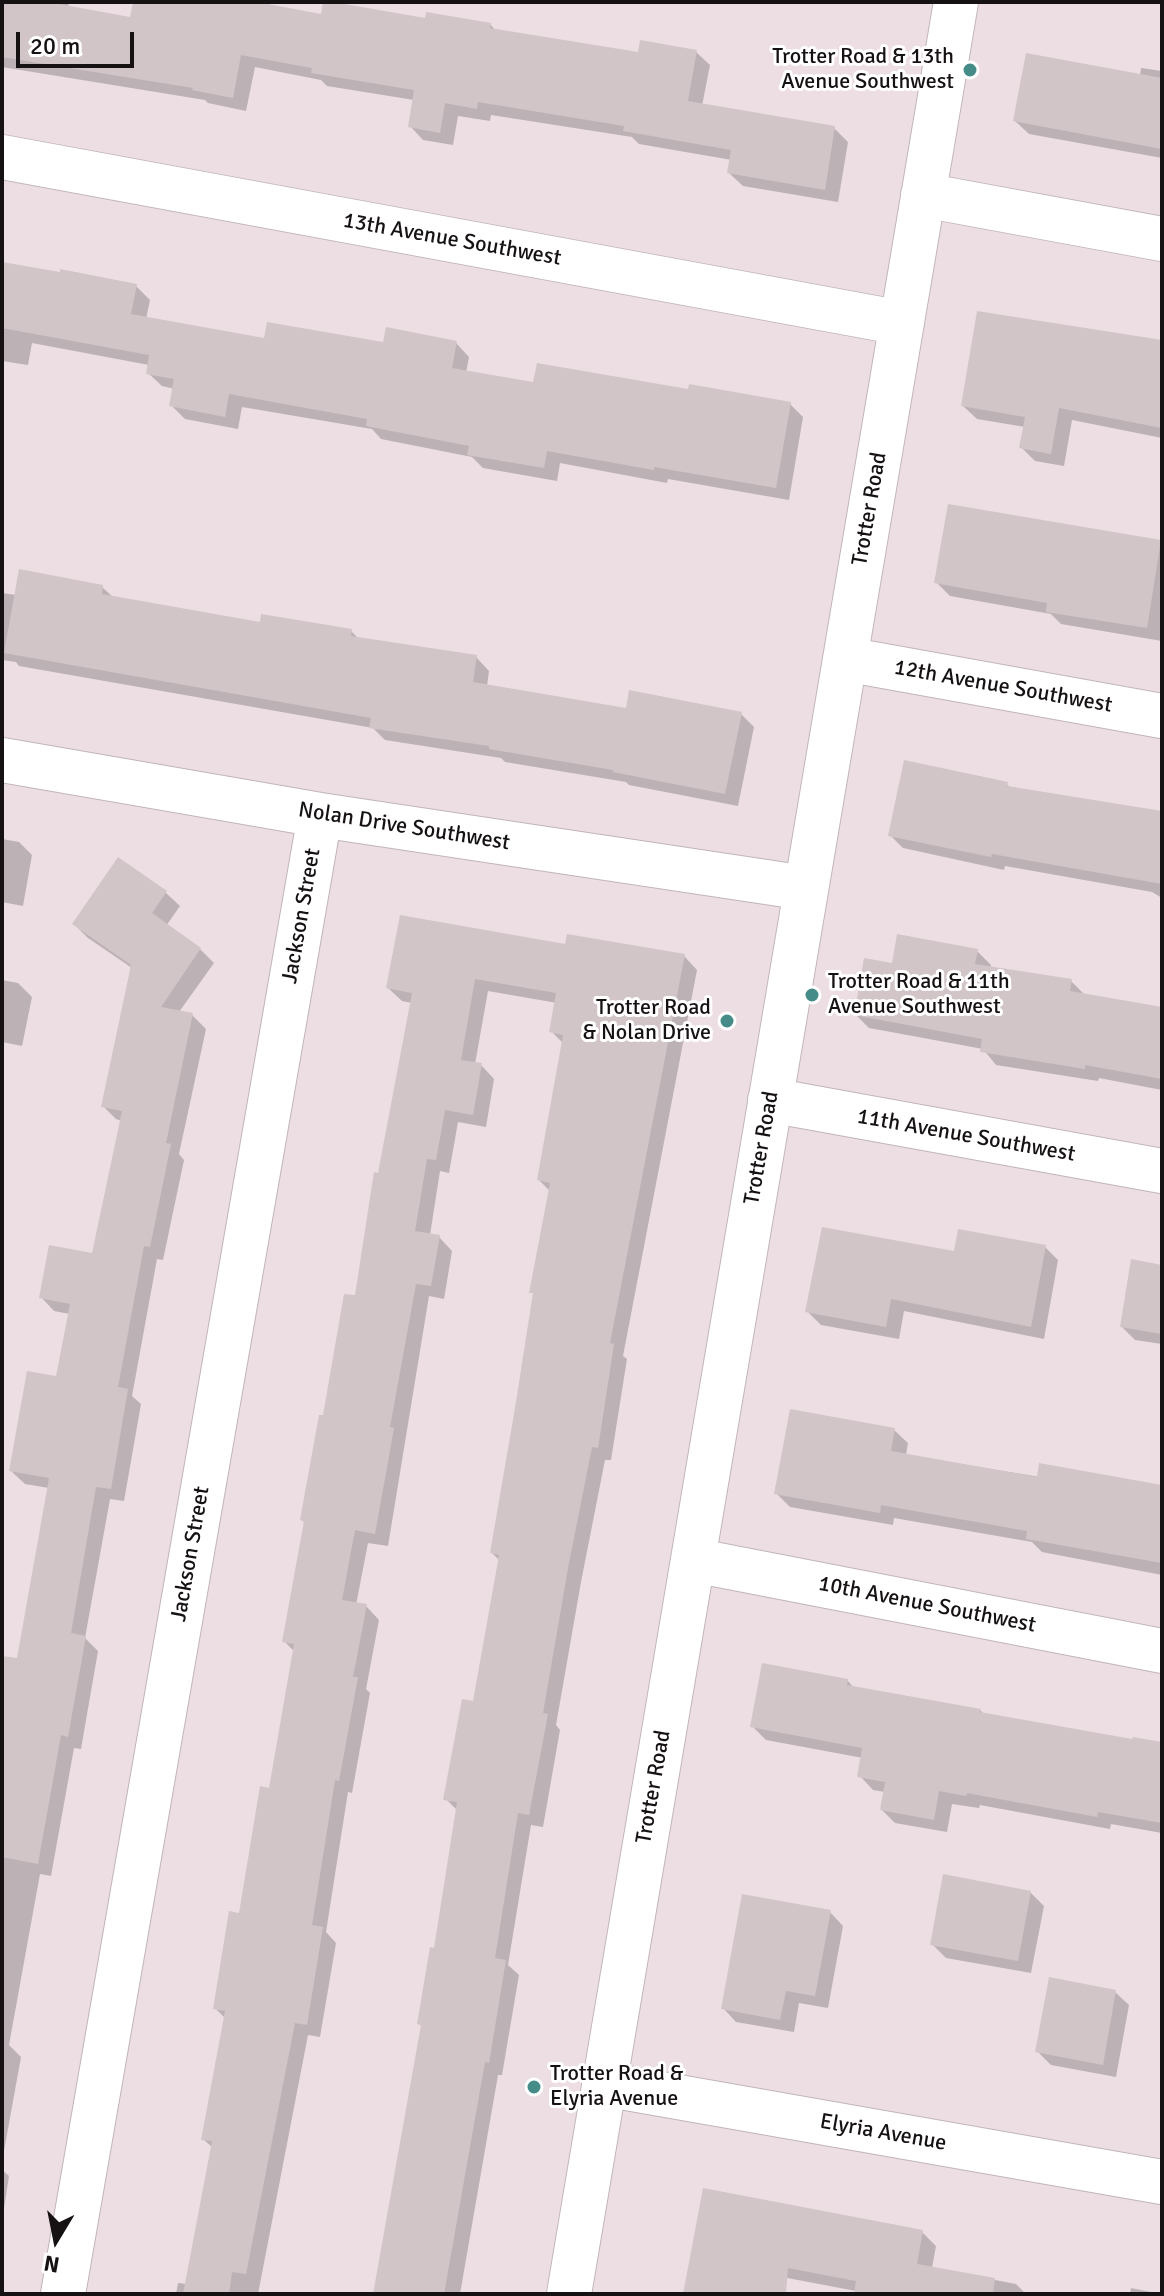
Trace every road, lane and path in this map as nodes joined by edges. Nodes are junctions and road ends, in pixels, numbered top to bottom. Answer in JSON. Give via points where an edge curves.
{"nodes":[{"id":1,"x":956,"y":2,"type":"edge"},
{"id":2,"x":2,"y":157,"type":"edge"},
{"id":3,"x":923,"y":195,"type":"junction"},
{"id":4,"x":1162,"y":239,"type":"edge"},
{"id":5,"x":902,"y":323,"type":"junction"},
{"id":6,"x":845,"y":659,"type":"junction"},
{"id":7,"x":1162,"y":716,"type":"edge"},
{"id":8,"x":2,"y":760,"type":"edge"},
{"id":9,"x":320,"y":815,"type":"junction"},
{"id":10,"x":806,"y":888,"type":"junction"},
{"id":11,"x":770,"y":1100,"type":"junction"},
{"id":12,"x":1162,"y":1171,"type":"edge"},
{"id":13,"x":693,"y":1560,"type":"junction"},
{"id":14,"x":1162,"y":1651,"type":"edge"},
{"id":15,"x":604,"y":2084,"type":"junction"},
{"id":16,"x":1162,"y":2182,"type":"edge"},
{"id":17,"x":63,"y":2294,"type":"edge"},
{"id":18,"x":569,"y":2294,"type":"edge"}],
"edges":[{"from":1,"to":3,"type":"street","name":"Trotter Road"},
{"from":2,"to":5,"type":"street","name":"13th Avenue Southwest"},
{"from":3,"to":4,"type":"street"},
{"from":3,"to":5,"type":"street","name":"Trotter Road"},
{"from":5,"to":6,"type":"street","name":"Trotter Road"},
{"from":6,"to":7,"type":"street","name":"12th Avenue Southwest"},
{"from":6,"to":10,"type":"street","name":"Trotter Road"},
{"from":8,"to":9,"type":"street","name":"Nolan Drive Southwest"},
{"from":9,"to":10,"type":"street","name":"Nolan Drive Southwest"},
{"from":9,"to":17,"type":"street","name":"Jackson Street"},
{"from":10,"to":11,"type":"street","name":"Trotter Road"},
{"from":11,"to":12,"type":"street","name":"11th Avenue Southwest"},
{"from":11,"to":13,"type":"street","name":"Trotter Road"},
{"from":13,"to":14,"type":"street","name":"10th Avenue Southwest"},
{"from":13,"to":15,"type":"street","name":"Trotter Road"},
{"from":15,"to":16,"type":"street","name":"Elyria Avenue"},
{"from":15,"to":18,"type":"street","name":"Trotter Road"}]}
